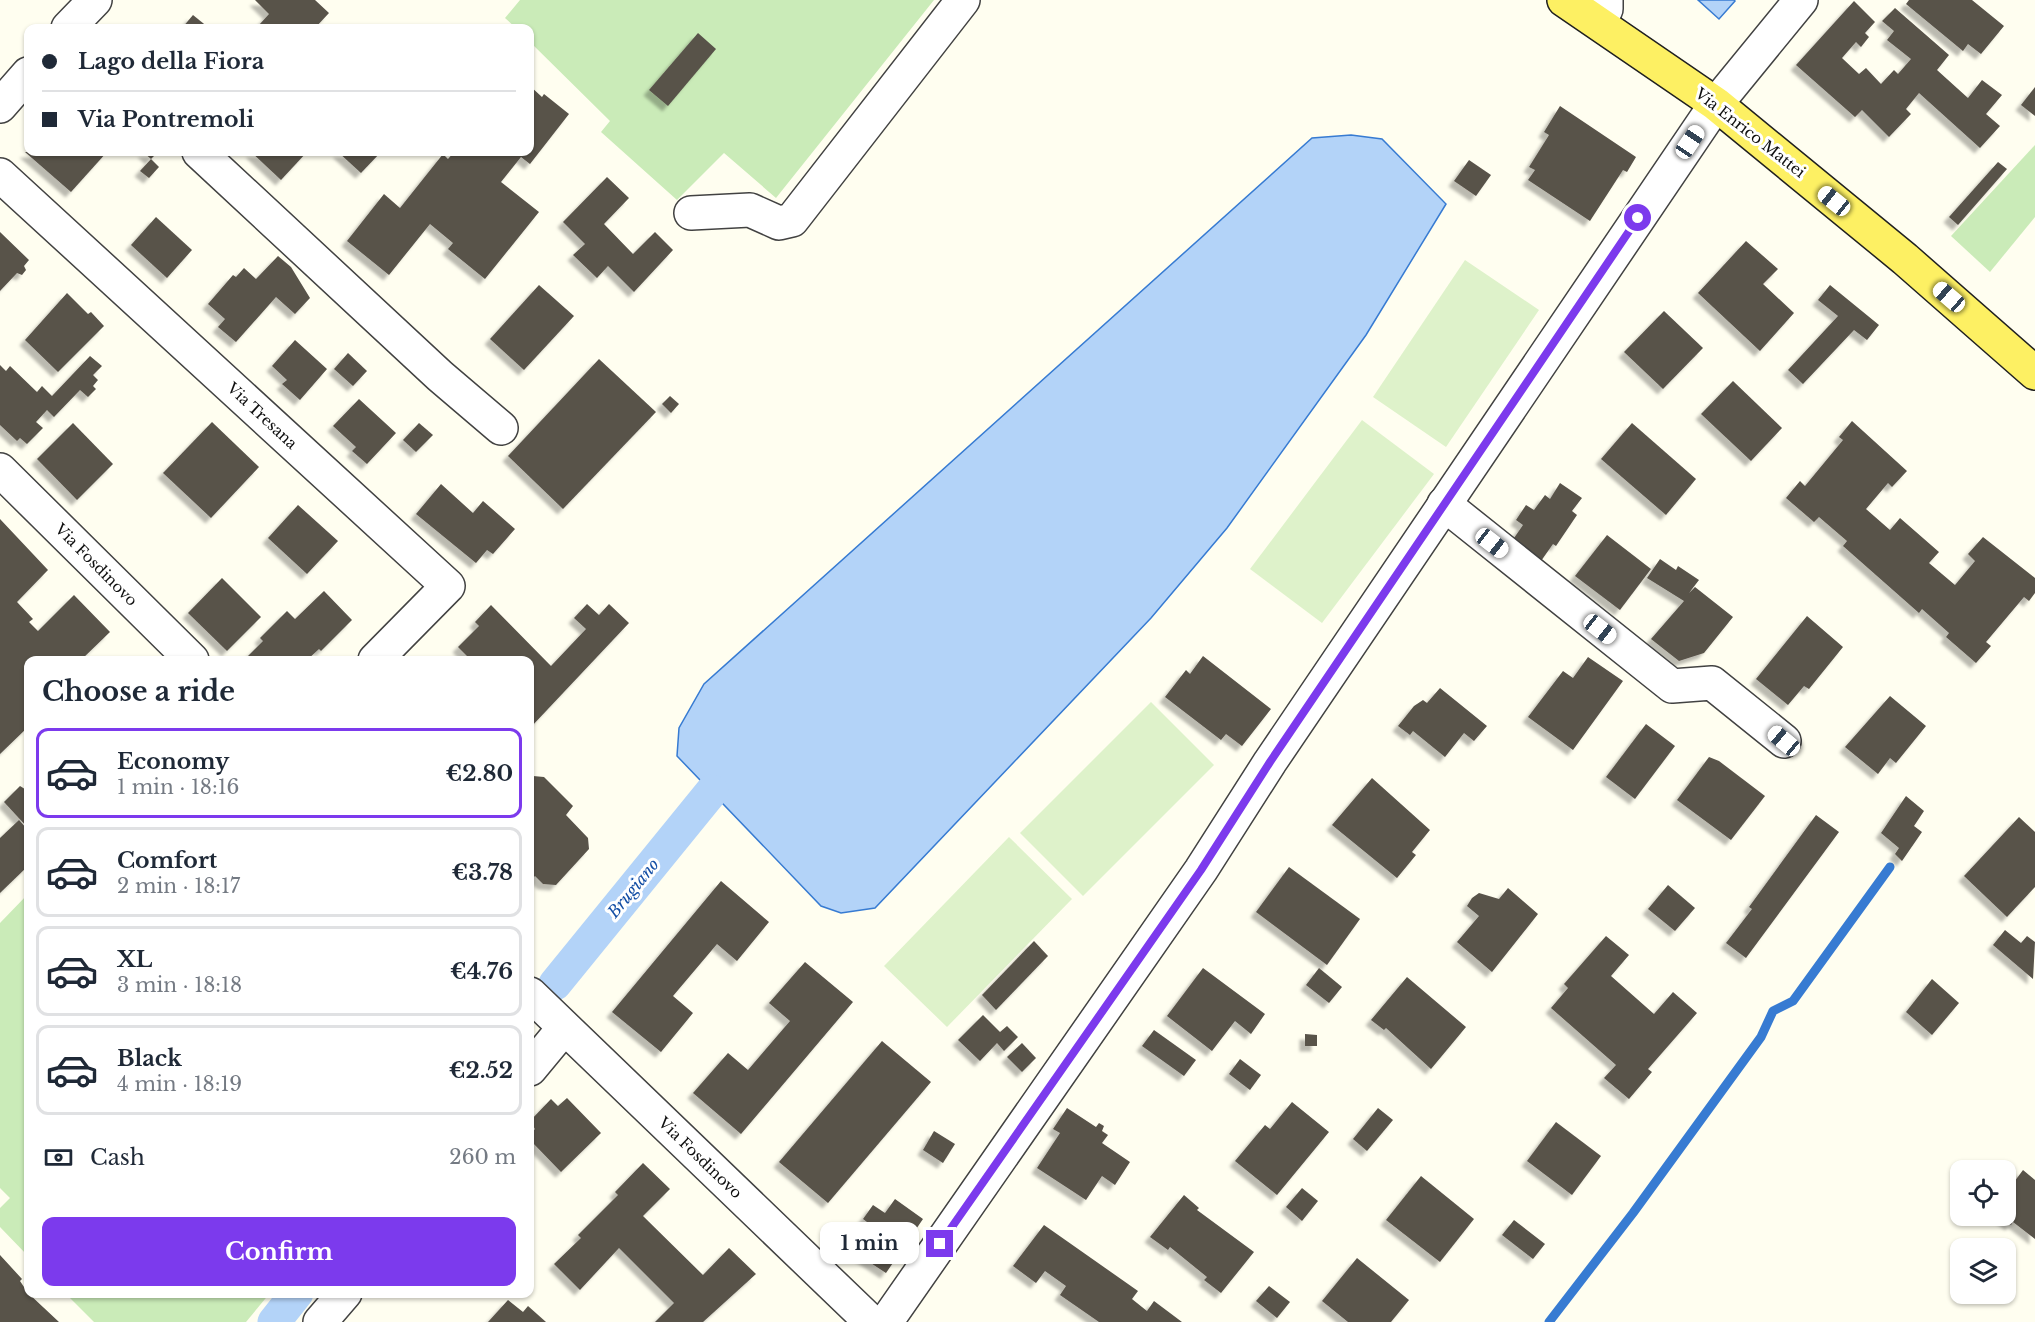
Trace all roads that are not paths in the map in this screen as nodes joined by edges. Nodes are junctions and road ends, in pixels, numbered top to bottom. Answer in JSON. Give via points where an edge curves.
{"nodes":[{"id":1,"x":963,"y":0,"type":"edge"},
{"id":2,"x":1564,"y":0,"type":"edge"},
{"id":3,"x":1801,"y":0,"type":"edge"},
{"id":4,"x":1603,"y":12,"type":"edge"},
{"id":5,"x":24,"y":79,"type":"edge"},
{"id":6,"x":1716,"y":104,"type":"junction"},
{"id":7,"x":0,"y":106,"type":"edge"},
{"id":8,"x":203,"y":156,"type":"edge"},
{"id":9,"x":0,"y":175,"type":"edge"},
{"id":10,"x":691,"y":213,"type":"dead end"},
{"id":11,"x":2035,"y":373,"type":"edge"},
{"id":12,"x":501,"y":428,"type":"dead end"},
{"id":13,"x":0,"y":470,"type":"edge"},
{"id":14,"x":1444,"y":504,"type":"junction"},
{"id":15,"x":188,"y":656,"type":"edge"},
{"id":16,"x":379,"y":656,"type":"edge"},
{"id":17,"x":1784,"y":741,"type":"dead end"},
{"id":18,"x":534,"y":998,"type":"edge"},
{"id":19,"x":564,"y":1028,"type":"junction"},
{"id":20,"x":534,"y":1064,"type":"edge"},
{"id":21,"x":341,"y":1298,"type":"edge"},
{"id":22,"x":320,"y":1322,"type":"edge"},
{"id":23,"x":871,"y":1322,"type":"edge"},
{"id":24,"x":886,"y":1322,"type":"edge"}],
"edges":[{"from":1,"to":10,"type":"street","via":[[792,220],[779,223],[750,210]]},
{"from":2,"to":4,"type":"main road","name":"Via Enrico Mattei"},
{"from":3,"to":6,"type":"street"},
{"from":4,"to":6,"type":"main road","name":"Via Enrico Mattei"},
{"from":5,"to":7,"type":"street"},
{"from":6,"to":11,"type":"main road","name":"Via Enrico Mattei","via":[[1905,259]]},
{"from":6,"to":14,"type":"street"},
{"from":8,"to":12,"type":"street"},
{"from":9,"to":16,"type":"street","name":"Via Tresana","via":[[448,586]]},
{"from":13,"to":15,"type":"street","name":"Via Fosdinovo"},
{"from":14,"to":17,"type":"street","via":[[1672,686],[1713,683]]},
{"from":14,"to":24,"type":"street","via":[[1201,870]]},
{"from":18,"to":19,"type":"street","name":"Via Fosdinovo"},
{"from":19,"to":20,"type":"street"},
{"from":19,"to":23,"type":"street","name":"Via Fosdinovo"},
{"from":21,"to":22,"type":"street"}]}
